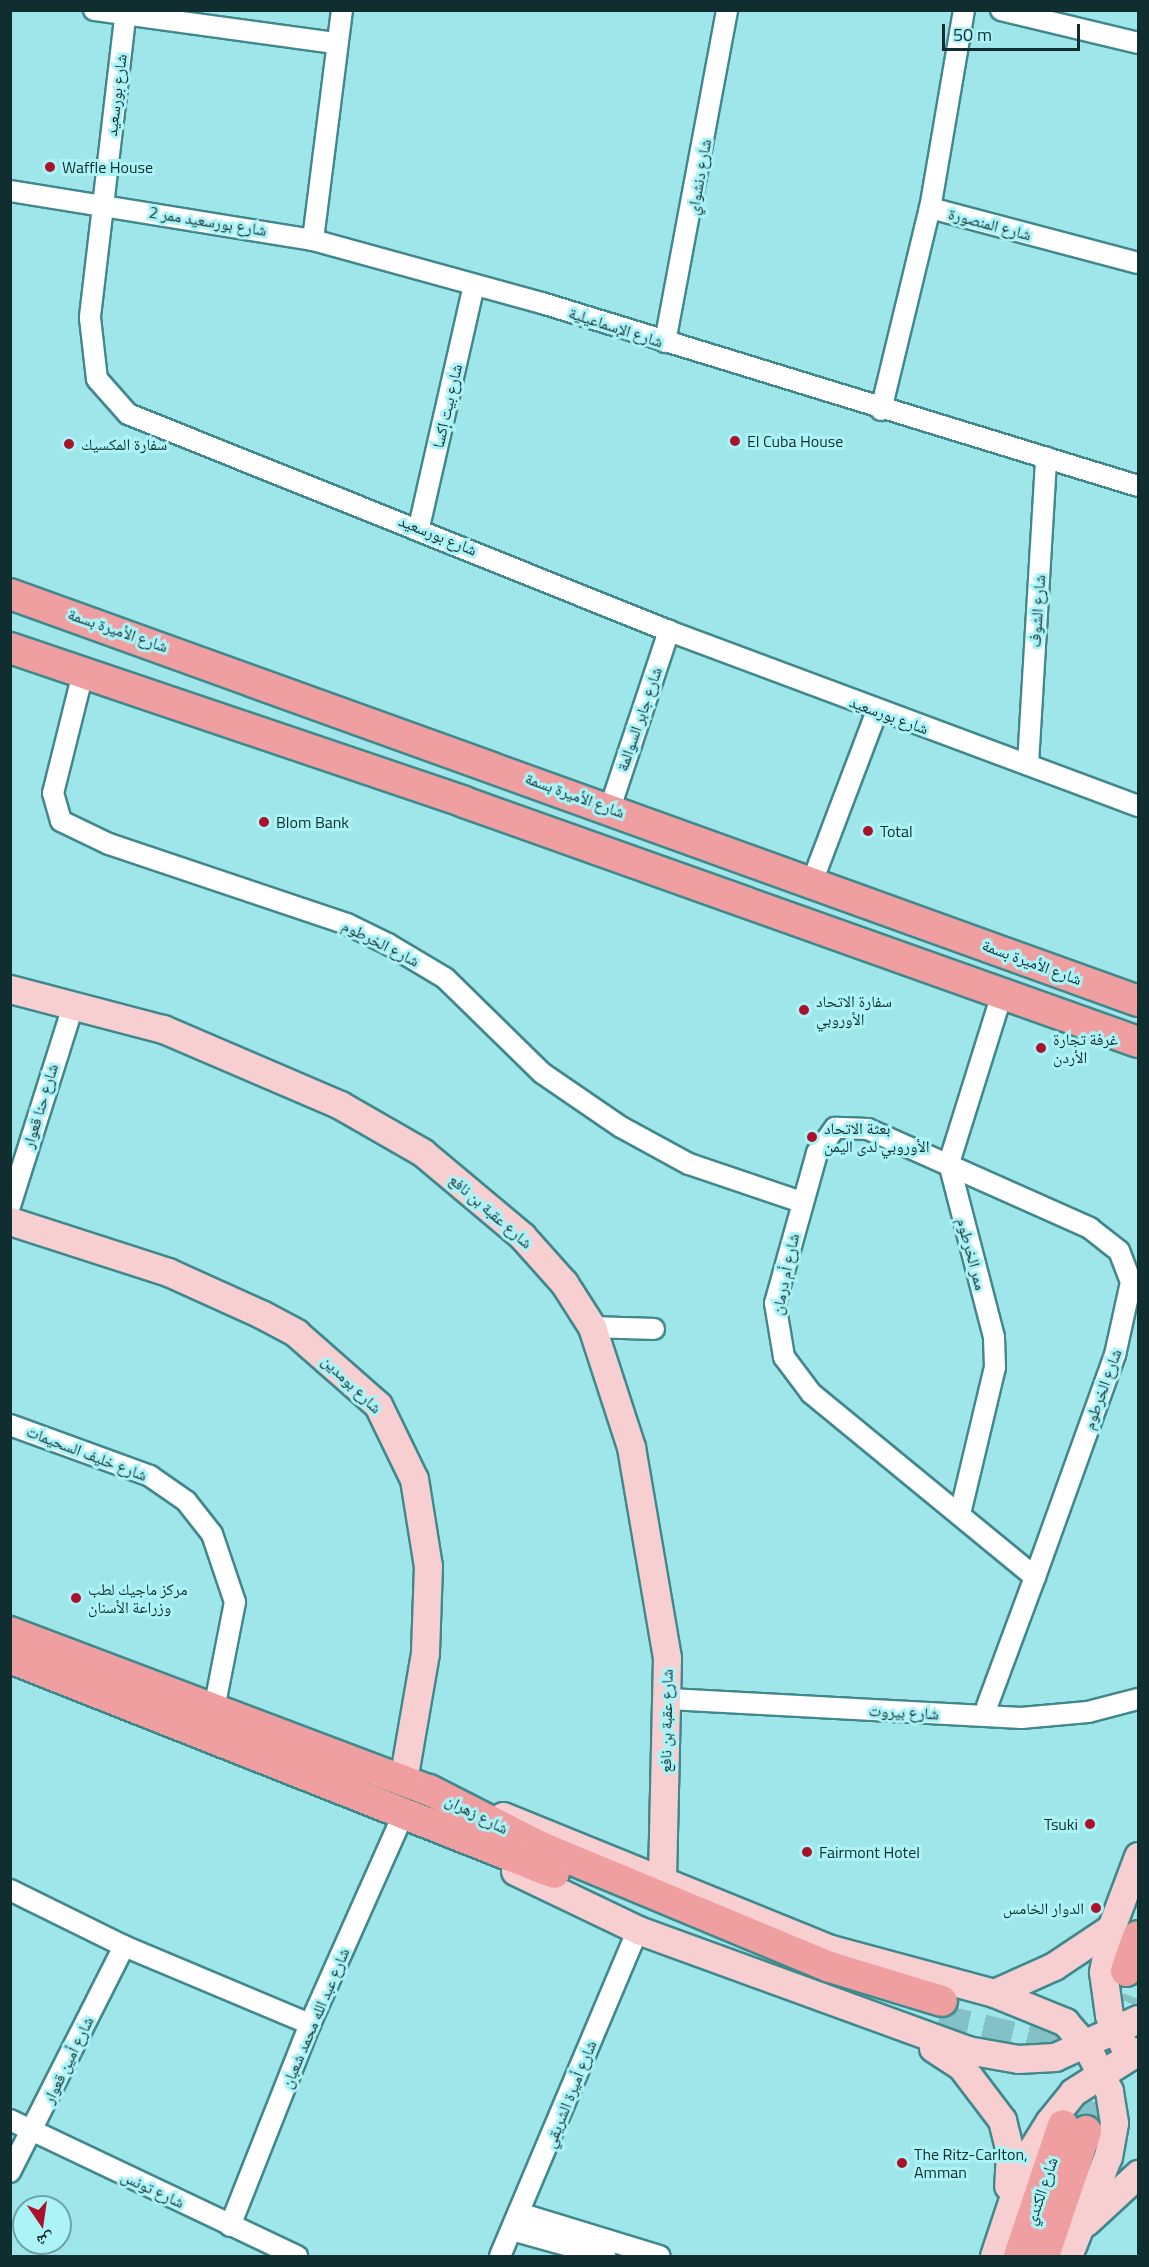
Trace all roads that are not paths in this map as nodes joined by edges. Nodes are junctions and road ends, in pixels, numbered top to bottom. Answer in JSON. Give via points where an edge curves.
{"nodes":[{"id":1,"x":94,"y":10,"type":"edge"},
{"id":2,"x":342,"y":10,"type":"edge"},
{"id":3,"x":727,"y":10,"type":"edge"},
{"id":4,"x":964,"y":10,"type":"edge"},
{"id":5,"x":1001,"y":10,"type":"edge"},
{"id":6,"x":126,"y":13,"type":"edge"},
{"id":7,"x":336,"y":43,"type":"junction"},
{"id":8,"x":1138,"y":43,"type":"edge"},
{"id":9,"x":10,"y":191,"type":"edge"},
{"id":10,"x":103,"y":204,"type":"junction"},
{"id":11,"x":930,"y":208,"type":"junction"},
{"id":12,"x":313,"y":240,"type":"junction"},
{"id":13,"x":1138,"y":263,"type":"edge"},
{"id":14,"x":474,"y":285,"type":"junction"},
{"id":15,"x":665,"y":342,"type":"junction"},
{"id":16,"x":881,"y":410,"type":"junction"},
{"id":17,"x":1047,"y":458,"type":"junction"},
{"id":18,"x":1138,"y":486,"type":"edge"},
{"id":19,"x":419,"y":527,"type":"junction"},
{"id":20,"x":10,"y":594,"type":"edge"},
{"id":21,"x":669,"y":631,"type":"junction"},
{"id":22,"x":10,"y":648,"type":"edge"},
{"id":23,"x":84,"y":669,"type":"junction"},
{"id":24,"x":877,"y":711,"type":"junction"},
{"id":25,"x":1028,"y":765,"type":"junction"},
{"id":26,"x":1138,"y":806,"type":"edge"},
{"id":27,"x":610,"y":807,"type":"junction"},
{"id":28,"x":812,"y":882,"type":"junction"},
{"id":29,"x":10,"y":989,"type":"edge"},
{"id":30,"x":1001,"y":997,"type":"junction"},
{"id":31,"x":1138,"y":1001,"type":"edge"},
{"id":32,"x":73,"y":1006,"type":"junction"},
{"id":33,"x":1138,"y":1042,"type":"edge"},
{"id":34,"x":949,"y":1163,"type":"junction"},
{"id":35,"x":801,"y":1202,"type":"junction"},
{"id":36,"x":10,"y":1206,"type":"edge"},
{"id":37,"x":10,"y":1221,"type":"edge"},
{"id":38,"x":592,"y":1327,"type":"junction"},
{"id":39,"x":654,"y":1329,"type":"dead end"},
{"id":40,"x":10,"y":1425,"type":"edge"},
{"id":41,"x":960,"y":1514,"type":"junction"},
{"id":42,"x":1035,"y":1578,"type":"junction"},
{"id":43,"x":10,"y":1632,"type":"edge"},
{"id":44,"x":10,"y":1658,"type":"edge"},
{"id":45,"x":1138,"y":1689,"type":"edge"},
{"id":46,"x":669,"y":1692,"type":"junction"},
{"id":47,"x":1138,"y":1699,"type":"edge"},
{"id":48,"x":872,"y":1706,"type":"junction"},
{"id":49,"x":987,"y":1706,"type":"junction"},
{"id":50,"x":214,"y":1708,"type":"junction"},
{"id":51,"x":1047,"y":1713,"type":"junction"},
{"id":52,"x":416,"y":1785,"type":"junction"},
{"id":53,"x":404,"y":1813,"type":"junction"},
{"id":54,"x":440,"y":1827,"type":"junction"},
{"id":55,"x":1138,"y":1856,"type":"edge"},
{"id":56,"x":662,"y":1878,"type":"junction"},
{"id":57,"x":10,"y":1890,"type":"edge"},
{"id":58,"x":638,"y":1930,"type":"junction"},
{"id":59,"x":1125,"y":1932,"type":"edge"},
{"id":60,"x":124,"y":1946,"type":"junction"},
{"id":61,"x":1126,"y":1971,"type":"dead end"},
{"id":62,"x":994,"y":1993,"type":"junction"},
{"id":63,"x":1138,"y":2019,"type":"edge"},
{"id":64,"x":310,"y":2024,"type":"junction"},
{"id":65,"x":901,"y":2031,"type":"junction"},
{"id":66,"x":1114,"y":2032,"type":"junction"},
{"id":67,"x":1087,"y":2047,"type":"junction"},
{"id":68,"x":1136,"y":2057,"type":"edge"},
{"id":69,"x":1099,"y":2072,"type":"junction"},
{"id":70,"x":10,"y":2120,"type":"edge"},
{"id":71,"x":32,"y":2131,"type":"junction"},
{"id":72,"x":10,"y":2172,"type":"edge"},
{"id":73,"x":1138,"y":2174,"type":"edge"},
{"id":74,"x":515,"y":2221,"type":"junction"},
{"id":75,"x":230,"y":2226,"type":"junction"},
{"id":76,"x":1004,"y":2229,"type":"junction"},
{"id":77,"x":1076,"y":2231,"type":"junction"},
{"id":78,"x":297,"y":2256,"type":"edge"},
{"id":79,"x":500,"y":2256,"type":"edge"},
{"id":80,"x":605,"y":2256,"type":"edge"},
{"id":81,"x":660,"y":2256,"type":"edge"},
{"id":82,"x":994,"y":2256,"type":"edge"},
{"id":83,"x":1018,"y":2256,"type":"edge"},
{"id":84,"x":1044,"y":2256,"type":"edge"},
{"id":85,"x":1068,"y":2256,"type":"edge"}],
"edges":[{"from":1,"to":6,"type":"street"},
{"from":2,"to":7,"type":"street"},
{"from":3,"to":15,"type":"street","name":"شارع دنشواي"},
{"from":4,"to":11,"type":"street","name":"شارع المنصورة"},
{"from":5,"to":8,"type":"street"},
{"from":6,"to":7,"type":"street"},
{"from":6,"to":10,"type":"street","name":"شارع بورسعيد"},
{"from":7,"to":12,"type":"street"},
{"from":9,"to":10,"type":"street","name":"شارع بورسعيد ممر 2"},
{"from":10,"to":12,"type":"street","name":"شارع بورسعيد ممر 2"},
{"from":10,"to":19,"type":"street","name":"شارع بورسعيد","via":[[90,350],[97,379],[116,403],[146,424]]},
{"from":11,"to":13,"type":"street","name":"شارع المنصورة"},
{"from":11,"to":16,"type":"street"},
{"from":12,"to":14,"type":"street","name":"شارع الإسماعيلية"},
{"from":14,"to":15,"type":"street","name":"شارع الإسماعيلية"},
{"from":14,"to":19,"type":"street","name":"شارع بيت إكسا"},
{"from":15,"to":16,"type":"street","name":"شارع الإسماعيلية"},
{"from":16,"to":17,"type":"street","name":"شارع الإسماعيلية"},
{"from":17,"to":18,"type":"street","name":"شارع الإسماعيلية"},
{"from":17,"to":25,"type":"street","name":"شارع الشوف"},
{"from":19,"to":21,"type":"street","name":"شارع بورسعيد"},
{"from":20,"to":27,"type":"main road","name":"شارع الأميرة بسمة"},
{"from":21,"to":24,"type":"street","name":"شارع بورسعيد"},
{"from":21,"to":27,"type":"street","name":"شارع جابر السوالمة"},
{"from":22,"to":23,"type":"main road"},
{"from":23,"to":30,"type":"main road","via":[[781,914]]},
{"from":23,"to":35,"type":"street","name":"شارع الخرطوم","via":[[53,793],[61,821],[109,844],[347,924],[388,944],[445,978],[542,1073],[621,1127],[689,1164]]},
{"from":24,"to":25,"type":"street","name":"شارع بورسعيد"},
{"from":24,"to":28,"type":"street"},
{"from":25,"to":26,"type":"street","name":"شارع بورسعيد"},
{"from":27,"to":28,"type":"main road","name":"شارع الأميرة بسمة"},
{"from":28,"to":31,"type":"main road","name":"شارع الأميرة بسمة"},
{"from":29,"to":32,"type":"main road","name":"شارع عقبة بن نافع"},
{"from":30,"to":33,"type":"main road"},
{"from":30,"to":34,"type":"street"},
{"from":32,"to":36,"type":"street","name":"شارع حنا قعوار"},
{"from":32,"to":38,"type":"main road","name":"شارع عقبة بن نافع","via":[[164,1029],[274,1073],[422,1152],[522,1236],[564,1283]]},
{"from":34,"to":35,"type":"street","name":"شارع أم درمان","via":[[868,1129],[835,1128],[817,1153]]},
{"from":34,"to":41,"type":"street","name":"ممر الخرطوم","via":[[994,1336],[995,1366]]},
{"from":34,"to":42,"type":"street","name":"شارع الخرطوم","via":[[1099,1234],[1119,1251],[1131,1282],[1128,1316]]},
{"from":35,"to":41,"type":"street","name":"شارع أم درمان","via":[[775,1303],[784,1357],[811,1393]]},
{"from":37,"to":52,"type":"main road","name":"شارع بومدين","via":[[168,1272],[261,1314],[296,1334],[378,1405],[414,1479],[428,1566]]},
{"from":38,"to":39,"type":"street"},
{"from":38,"to":46,"type":"main road","name":"شارع عقبة بن نافع","via":[[631,1447]]},
{"from":40,"to":50,"type":"street","name":"شارع خليف السحيمات","via":[[150,1476],[186,1501],[206,1525],[228,1569],[235,1602]]},
{"from":41,"to":42,"type":"street","name":"شارع أم درمان"},
{"from":42,"to":49,"type":"street","name":"شارع الخرطوم"},
{"from":43,"to":50,"type":"main road","name":"شارع زهران"},
{"from":44,"to":53,"type":"main road","name":"شارع زهران"},
{"from":45,"to":51,"type":"street","name":"شارع بيروت"},
{"from":46,"to":48,"type":"street","name":"شارع بيروت"},
{"from":46,"to":56,"type":"main road","name":"شارع عقبة بن نافع"},
{"from":47,"to":51,"type":"street","name":"شارع بيروت"},
{"from":48,"to":49,"type":"street","name":"شارع بيروت"},
{"from":48,"to":51,"type":"street","name":"شارع بيروت"},
{"from":49,"to":51,"type":"street","name":"شارع بيروت"},
{"from":50,"to":52,"type":"main road","name":"شارع زهران"},
{"from":52,"to":54,"type":"main road","name":"شارع زهران","via":[[539,1846],[940,2010],[846,1990]]},
{"from":52,"to":56,"type":"main road"},
{"from":53,"to":54,"type":"main road","name":"شارع زهران"},
{"from":53,"to":64,"type":"street","name":"شارع عبد الله محمد شعبان"},
{"from":54,"to":58,"type":"main road","via":[[506,1867]]},
{"from":55,"to":59,"type":"main road"},
{"from":56,"to":62,"type":"main road","via":[[831,1949]]},
{"from":57,"to":60,"type":"street"},
{"from":58,"to":65,"type":"main road"},
{"from":58,"to":74,"type":"street","name":"شارع أميرة الشريقي"},
{"from":59,"to":61,"type":"main road"},
{"from":59,"to":62,"type":"main road"},
{"from":59,"to":66,"type":"main road","via":[[1103,1972]]},
{"from":60,"to":64,"type":"street"},
{"from":60,"to":71,"type":"street","name":"شارع أمين قعوار"},
{"from":62,"to":67,"type":"main road","via":[[1051,2013]]},
{"from":63,"to":66,"type":"main road"},
{"from":64,"to":75,"type":"street","name":"شارع عبد الله محمد شعبان"},
{"from":65,"to":67,"type":"main road","via":[[1018,2059],[1055,2057]]},
{"from":65,"to":76,"type":"main road","via":[[961,2066],[1002,2120],[1010,2152]]},
{"from":66,"to":67,"type":"main road"},
{"from":66,"to":68,"type":"main road"},
{"from":67,"to":69,"type":"main road"},
{"from":68,"to":69,"type":"main road"},
{"from":69,"to":76,"type":"main road","via":[[1073,2092],[1026,2159]]},
{"from":69,"to":77,"type":"main road","via":[[1113,2100],[1113,2138]]},
{"from":70,"to":71,"type":"street","name":"شارع تونس"},
{"from":71,"to":72,"type":"street","name":"شارع أمين قعوار"},
{"from":71,"to":75,"type":"street","name":"شارع تونس"},
{"from":73,"to":77,"type":"main road"},
{"from":74,"to":79,"type":"street","name":"شارع أميرة الشريقي"},
{"from":74,"to":80,"type":"street"},
{"from":74,"to":81,"type":"street"},
{"from":75,"to":78,"type":"street","name":"شارع تونس"},
{"from":76,"to":82,"type":"main road"},
{"from":77,"to":85,"type":"main road"},
{"from":83,"to":84,"type":"main road","name":"شارع الكندي","via":[[1074,2128]]}]}
